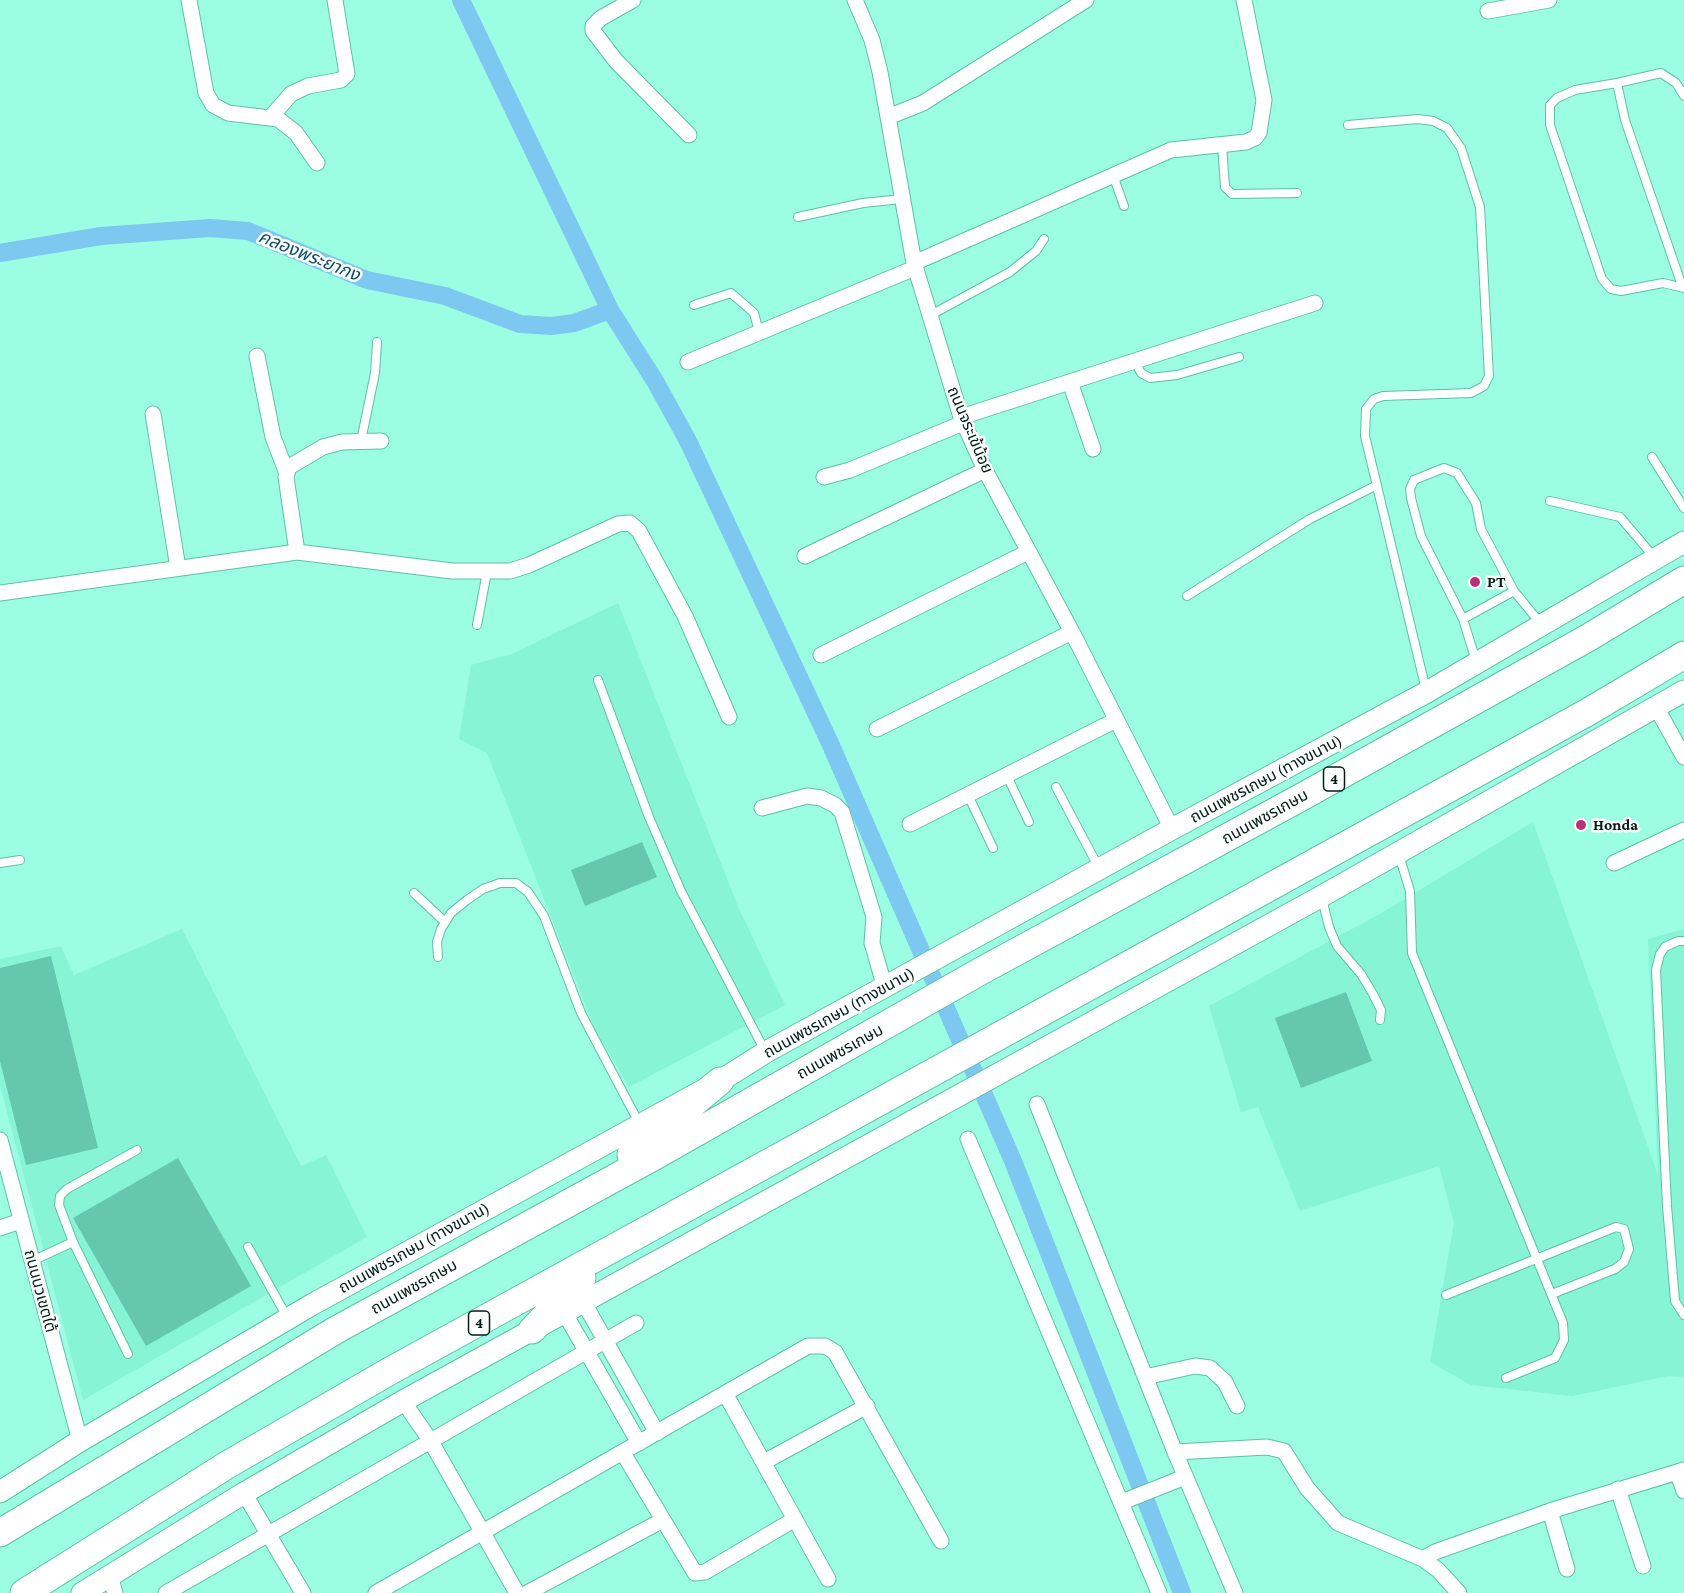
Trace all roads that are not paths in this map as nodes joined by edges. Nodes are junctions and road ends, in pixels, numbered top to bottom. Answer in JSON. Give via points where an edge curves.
{"nodes":[{"id":1,"x":189,"y":0,"type":"edge"},
{"id":2,"x":335,"y":0,"type":"edge"},
{"id":3,"x":633,"y":0,"type":"edge"},
{"id":4,"x":855,"y":0,"type":"edge"},
{"id":5,"x":1086,"y":0,"type":"edge"},
{"id":6,"x":1244,"y":0,"type":"edge"},
{"id":7,"x":1549,"y":0,"type":"edge"},
{"id":8,"x":1488,"y":11,"type":"dead end"},
{"id":9,"x":1617,"y":83,"type":"junction"},
{"id":10,"x":1684,"y":96,"type":"edge"},
{"id":11,"x":270,"y":117,"type":"junction"},
{"id":12,"x":888,"y":117,"type":"junction"},
{"id":13,"x":1348,"y":125,"type":"dead end"},
{"id":14,"x":689,"y":135,"type":"dead end"},
{"id":15,"x":1222,"y":144,"type":"junction"},
{"id":16,"x":317,"y":163,"type":"dead end"},
{"id":17,"x":1113,"y":175,"type":"junction"},
{"id":18,"x":1297,"y":192,"type":"dead end"},
{"id":19,"x":903,"y":199,"type":"junction"},
{"id":20,"x":1124,"y":206,"type":"dead end"},
{"id":21,"x":798,"y":217,"type":"dead end"},
{"id":22,"x":1044,"y":239,"type":"dead end"},
{"id":23,"x":914,"y":265,"type":"junction"},
{"id":24,"x":1683,"y":287,"type":"edge"},
{"id":25,"x":1315,"y":303,"type":"dead end"},
{"id":26,"x":694,"y":305,"type":"dead end"},
{"id":27,"x":929,"y":316,"type":"junction"},
{"id":28,"x":759,"y":332,"type":"junction"},
{"id":29,"x":377,"y":342,"type":"dead end"},
{"id":30,"x":257,"y":356,"type":"dead end"},
{"id":31,"x":1239,"y":357,"type":"dead end"},
{"id":32,"x":1135,"y":361,"type":"junction"},
{"id":33,"x":688,"y":362,"type":"dead end"},
{"id":34,"x":1070,"y":382,"type":"junction"},
{"id":35,"x":153,"y":414,"type":"dead end"},
{"id":36,"x":962,"y":420,"type":"junction"},
{"id":37,"x":361,"y":441,"type":"junction"},
{"id":38,"x":381,"y":441,"type":"dead end"},
{"id":39,"x":1093,"y":449,"type":"dead end"},
{"id":40,"x":1652,"y":457,"type":"dead end"},
{"id":41,"x":985,"y":470,"type":"junction"},
{"id":42,"x":286,"y":471,"type":"junction"},
{"id":43,"x":824,"y":477,"type":"dead end"},
{"id":44,"x":1377,"y":485,"type":"junction"},
{"id":45,"x":1550,"y":501,"type":"dead end"},
{"id":46,"x":1684,"y":508,"type":"edge"},
{"id":47,"x":1684,"y":542,"type":"edge"},
{"id":48,"x":297,"y":552,"type":"junction"},
{"id":49,"x":1028,"y":552,"type":"junction"},
{"id":50,"x":805,"y":556,"type":"dead end"},
{"id":51,"x":1656,"y":558,"type":"junction"},
{"id":52,"x":178,"y":568,"type":"junction"},
{"id":53,"x":487,"y":572,"type":"junction"},
{"id":54,"x":1684,"y":580,"type":"edge"},
{"id":55,"x":1514,"y":591,"type":"junction"},
{"id":56,"x":0,"y":593,"type":"edge"},
{"id":57,"x":1187,"y":596,"type":"dead end"},
{"id":58,"x":1463,"y":619,"type":"junction"},
{"id":59,"x":477,"y":625,"type":"dead end"},
{"id":60,"x":1542,"y":626,"type":"junction"},
{"id":61,"x":1072,"y":632,"type":"junction"},
{"id":62,"x":821,"y":655,"type":"dead end"},
{"id":63,"x":1684,"y":655,"type":"edge"},
{"id":64,"x":1476,"y":663,"type":"junction"},
{"id":65,"x":1671,"y":666,"type":"edge"},
{"id":66,"x":598,"y":680,"type":"dead end"},
{"id":67,"x":1684,"y":691,"type":"edge"},
{"id":68,"x":1427,"y":692,"type":"junction"},
{"id":69,"x":1656,"y":707,"type":"junction"},
{"id":70,"x":729,"y":717,"type":"dead end"},
{"id":71,"x":1116,"y":720,"type":"junction"},
{"id":72,"x":877,"y":729,"type":"dead end"},
{"id":73,"x":1684,"y":757,"type":"edge"},
{"id":74,"x":1007,"y":776,"type":"junction"},
{"id":75,"x":1056,"y":787,"type":"dead end"},
{"id":76,"x":968,"y":795,"type":"junction"},
{"id":77,"x":762,"y":808,"type":"dead end"},
{"id":78,"x":1029,"y":822,"type":"dead end"},
{"id":79,"x":910,"y":824,"type":"dead end"},
{"id":80,"x":1172,"y":829,"type":"junction"},
{"id":81,"x":1684,"y":830,"type":"edge"},
{"id":82,"x":993,"y":848,"type":"dead end"},
{"id":83,"x":1398,"y":853,"type":"junction"},
{"id":84,"x":20,"y":860,"type":"dead end"},
{"id":85,"x":0,"y":863,"type":"edge"},
{"id":86,"x":1614,"y":863,"type":"dead end"},
{"id":87,"x":1100,"y":869,"type":"junction"},
{"id":88,"x":414,"y":893,"type":"dead end"},
{"id":89,"x":1322,"y":896,"type":"junction"},
{"id":90,"x":445,"y":922,"type":"junction"},
{"id":91,"x":1684,"y":941,"type":"edge"},
{"id":92,"x":438,"y":957,"type":"dead end"},
{"id":93,"x":889,"y":986,"type":"junction"},
{"id":94,"x":1380,"y":1020,"type":"dead end"},
{"id":95,"x":766,"y":1052,"type":"junction"},
{"id":96,"x":720,"y":1081,"type":"junction"},
{"id":97,"x":1037,"y":1104,"type":"dead end"},
{"id":98,"x":640,"y":1125,"type":"junction"},
{"id":99,"x":968,"y":1139,"type":"dead end"},
{"id":100,"x":0,"y":1140,"type":"edge"},
{"id":101,"x":137,"y":1150,"type":"dead end"},
{"id":102,"x":601,"y":1186,"type":"junction"},
{"id":103,"x":21,"y":1221,"type":"junction"},
{"id":104,"x":0,"y":1228,"type":"edge"},
{"id":105,"x":73,"y":1242,"type":"junction"},
{"id":106,"x":248,"y":1247,"type":"dead end"},
{"id":107,"x":611,"y":1251,"type":"junction"},
{"id":108,"x":1538,"y":1258,"type":"junction"},
{"id":109,"x":32,"y":1261,"type":"junction"},
{"id":110,"x":1552,"y":1294,"type":"junction"},
{"id":111,"x":1446,"y":1295,"type":"dead end"},
{"id":112,"x":583,"y":1301,"type":"junction"},
{"id":113,"x":564,"y":1312,"type":"junction"},
{"id":114,"x":1684,"y":1315,"type":"edge"},
{"id":115,"x":288,"y":1318,"type":"junction"},
{"id":116,"x":636,"y":1323,"type":"dead end"},
{"id":117,"x":532,"y":1330,"type":"junction"},
{"id":118,"x":605,"y":1341,"type":"junction"},
{"id":119,"x":587,"y":1352,"type":"junction"},
{"id":120,"x":128,"y":1354,"type":"dead end"},
{"id":121,"x":1145,"y":1377,"type":"junction"},
{"id":122,"x":1506,"y":1378,"type":"dead end"},
{"id":123,"x":726,"y":1395,"type":"junction"},
{"id":124,"x":403,"y":1401,"type":"junction"},
{"id":125,"x":867,"y":1406,"type":"junction"},
{"id":126,"x":1237,"y":1406,"type":"dead end"},
{"id":127,"x":657,"y":1433,"type":"junction"},
{"id":128,"x":430,"y":1440,"type":"junction"},
{"id":129,"x":80,"y":1441,"type":"junction"},
{"id":130,"x":639,"y":1443,"type":"junction"},
{"id":131,"x":1175,"y":1452,"type":"junction"},
{"id":132,"x":623,"y":1453,"type":"junction"},
{"id":133,"x":764,"y":1462,"type":"junction"},
{"id":134,"x":1680,"y":1471,"type":"edge"},
{"id":135,"x":1185,"y":1477,"type":"junction"},
{"id":136,"x":1618,"y":1489,"type":"junction"},
{"id":137,"x":1684,"y":1491,"type":"edge"},
{"id":138,"x":0,"y":1492,"type":"edge"},
{"id":139,"x":244,"y":1493,"type":"junction"},
{"id":140,"x":1128,"y":1499,"type":"junction"},
{"id":141,"x":1550,"y":1511,"type":"junction"},
{"id":142,"x":795,"y":1519,"type":"junction"},
{"id":143,"x":663,"y":1520,"type":"junction"},
{"id":144,"x":0,"y":1533,"type":"edge"},
{"id":145,"x":268,"y":1533,"type":"junction"},
{"id":146,"x":483,"y":1533,"type":"junction"},
{"id":147,"x":941,"y":1541,"type":"dead end"},
{"id":148,"x":1423,"y":1559,"type":"junction"},
{"id":149,"x":1643,"y":1566,"type":"dead end"},
{"id":150,"x":1567,"y":1569,"type":"dead end"},
{"id":151,"x":828,"y":1579,"type":"dead end"},
{"id":152,"x":112,"y":1584,"type":"edge"},
{"id":153,"x":24,"y":1593,"type":"edge"},
{"id":154,"x":82,"y":1593,"type":"edge"},
{"id":155,"x":166,"y":1593,"type":"edge"},
{"id":156,"x":303,"y":1593,"type":"edge"},
{"id":157,"x":376,"y":1593,"type":"edge"},
{"id":158,"x":517,"y":1593,"type":"edge"},
{"id":159,"x":527,"y":1593,"type":"edge"},
{"id":160,"x":1160,"y":1593,"type":"edge"},
{"id":161,"x":1235,"y":1593,"type":"edge"},
{"id":162,"x":1460,"y":1593,"type":"edge"}],
"edges":[{"from":1,"to":11,"type":"street","via":[[207,93],[213,105],[228,113]]},
{"from":2,"to":11,"type":"street","via":[[347,74],[341,80],[308,86],[291,94]]},
{"from":3,"to":14,"type":"street","via":[[601,18],[593,31],[616,61]]},
{"from":4,"to":12,"type":"street","name":"ถนนจระเข้น้อย","via":[[872,40]]},
{"from":5,"to":12,"type":"street","via":[[923,103]]},
{"from":6,"to":15,"type":"street","via":[[1264,100],[1261,122],[1255,138]]},
{"from":7,"to":8,"type":"street"},
{"from":9,"to":10,"type":"lane","via":[[1661,73],[1676,82]]},
{"from":9,"to":24,"type":"lane","via":[[1625,120]]},
{"from":9,"to":24,"type":"lane","via":[[1575,90],[1557,98],[1550,105],[1550,125],[1602,279],[1611,288],[1622,291],[1663,283]]},
{"from":11,"to":16,"type":"street","via":[[296,133]]},
{"from":12,"to":19,"type":"street","name":"ถนนจระเข้น้อย"},
{"from":13,"to":44,"type":"lane","via":[[1418,119],[1447,128],[1461,148],[1480,207],[1489,376],[1484,386],[1471,393],[1374,399],[1366,409],[1365,436]]},
{"from":15,"to":17,"type":"street","via":[[1171,150]]},
{"from":15,"to":18,"type":"lane","via":[[1225,187],[1232,194]]},
{"from":17,"to":20,"type":"lane"},
{"from":17,"to":23,"type":"street"},
{"from":19,"to":21,"type":"lane"},
{"from":19,"to":23,"type":"street","name":"ถนนจระเข้น้อย"},
{"from":22,"to":27,"type":"lane","via":[[1036,251],[1010,272]]},
{"from":23,"to":27,"type":"street","name":"ถนนจระเข้น้อย"},
{"from":23,"to":28,"type":"street"},
{"from":25,"to":32,"type":"street"},
{"from":26,"to":28,"type":"lane","via":[[731,293],[754,313]]},
{"from":27,"to":36,"type":"street","name":"ถนนจระเข้น้อย"},
{"from":28,"to":33,"type":"street"},
{"from":29,"to":37,"type":"lane"},
{"from":30,"to":42,"type":"street","via":[[273,437]]},
{"from":31,"to":32,"type":"lane","via":[[1177,375],[1150,378],[1141,373]]},
{"from":32,"to":34,"type":"street"},
{"from":34,"to":36,"type":"street"},
{"from":34,"to":39,"type":"street"},
{"from":35,"to":52,"type":"street"},
{"from":36,"to":41,"type":"street","name":"ถนนจระเข้น้อย"},
{"from":36,"to":43,"type":"street","via":[[850,470]]},
{"from":37,"to":38,"type":"street"},
{"from":37,"to":42,"type":"street","via":[[322,447]]},
{"from":40,"to":46,"type":"lane"},
{"from":41,"to":49,"type":"street","name":"ถนนจระเข้น้อย"},
{"from":41,"to":50,"type":"street"},
{"from":42,"to":48,"type":"street"},
{"from":44,"to":57,"type":"lane","via":[[1310,519]]},
{"from":44,"to":68,"type":"lane"},
{"from":45,"to":51,"type":"lane","via":[[1620,517]]},
{"from":47,"to":51,"type":"main road","name":"ถนนเพชรเกษม (ทางขนาน)","number":"4"},
{"from":48,"to":52,"type":"street"},
{"from":48,"to":53,"type":"street"},
{"from":49,"to":61,"type":"street","name":"ถนนจระเข้น้อย"},
{"from":49,"to":62,"type":"street"},
{"from":51,"to":60,"type":"main road","name":"ถนนเพชรเกษม (ทางขนาน)","number":"4"},
{"from":52,"to":56,"type":"street"},
{"from":53,"to":59,"type":"lane"},
{"from":53,"to":70,"type":"street","via":[[529,566],[618,524],[630,524],[639,531],[685,616]]},
{"from":54,"to":102,"type":"highway","name":"ถนนเพชรเกษม","number":"4","via":[[1586,639],[981,971]]},
{"from":55,"to":58,"type":"lane"},
{"from":55,"to":58,"type":"lane","via":[[1480,529],[1476,503],[1457,473],[1444,468],[1414,480],[1411,498],[1421,536]]},
{"from":55,"to":60,"type":"lane"},
{"from":58,"to":64,"type":"lane"},
{"from":60,"to":64,"type":"main road","name":"ถนนเพชรเกษม (ทางขนาน)","number":"4"},
{"from":61,"to":71,"type":"street","name":"ถนนจระเข้น้อย"},
{"from":61,"to":72,"type":"street"},
{"from":63,"to":65,"type":"highway","number":"4"},
{"from":64,"to":68,"type":"main road","name":"ถนนเพชรเกษม (ทางขนาน)","number":"4"},
{"from":65,"to":107,"type":"highway","number":"4"},
{"from":66,"to":95,"type":"lane","via":[[681,891]]},
{"from":67,"to":69,"type":"main road","number":"4"},
{"from":68,"to":80,"type":"main road","name":"ถนนเพชรเกษม (ทางขนาน)","number":"4"},
{"from":69,"to":73,"type":"street"},
{"from":69,"to":83,"type":"main road","number":"4"},
{"from":71,"to":74,"type":"street"},
{"from":71,"to":80,"type":"street","name":"ถนนจระเข้น้อย"},
{"from":74,"to":76,"type":"street"},
{"from":74,"to":78,"type":"lane"},
{"from":75,"to":87,"type":"lane"},
{"from":76,"to":79,"type":"street"},
{"from":76,"to":82,"type":"lane"},
{"from":77,"to":93,"type":"street","via":[[807,796],[821,798],[842,812],[874,917],[872,944]]},
{"from":80,"to":87,"type":"main road","name":"ถนนเพชรเกษม (ทางขนาน)","number":"4"},
{"from":81,"to":86,"type":"street"},
{"from":83,"to":89,"type":"main road","number":"4"},
{"from":83,"to":108,"type":"lane","via":[[1410,891],[1412,953]]},
{"from":84,"to":85,"type":"lane"},
{"from":87,"to":93,"type":"main road","name":"ถนนเพชรเกษม (ทางขนาน)","number":"4"},
{"from":88,"to":90,"type":"lane"},
{"from":89,"to":94,"type":"lane","via":[[1336,946],[1373,994],[1381,1010]]},
{"from":89,"to":112,"type":"main road","number":"4"},
{"from":90,"to":92,"type":"lane","via":[[437,942]]},
{"from":90,"to":98,"type":"lane","via":[[483,889],[516,883],[528,892],[544,916],[581,1013]]},
{"from":91,"to":114,"type":"lane","via":[[1665,947],[1656,970],[1667,1206],[1675,1301]]},
{"from":93,"to":95,"type":"main road","name":"ถนนเพชรเกษม (ทางขนาน)","number":"4"},
{"from":95,"to":96,"type":"main road","name":"ถนนเพชรเกษม (ทางขนาน)","number":"4"},
{"from":96,"to":98,"type":"main road","name":"ถนนเพชรเกษม (ทางขนาน)","number":"4"},
{"from":96,"to":102,"type":"highway","via":[[630,1156]]},
{"from":97,"to":121,"type":"street"},
{"from":98,"to":115,"type":"main road","name":"ถนนเพชรเกษม (ทางขนาน)","number":"4"},
{"from":99,"to":140,"type":"street"},
{"from":100,"to":103,"type":"street","name":"ถนนนวเขตใต้"},
{"from":101,"to":105,"type":"lane","via":[[60,1196],[59,1205]]},
{"from":102,"to":144,"type":"highway","name":"ถนนเพชรเกษม","number":"4","via":[[326,1335]]},
{"from":103,"to":104,"type":"street"},
{"from":103,"to":109,"type":"street","name":"ถนนนวเขตใต้"},
{"from":105,"to":109,"type":"lane"},
{"from":105,"to":120,"type":"lane"},
{"from":106,"to":115,"type":"lane"},
{"from":107,"to":117,"type":"highway"},
{"from":107,"to":153,"type":"highway","number":"4","via":[[237,1459]]},
{"from":108,"to":110,"type":"lane"},
{"from":108,"to":110,"type":"lane","via":[[1616,1227],[1624,1229],[1629,1249],[1624,1262]]},
{"from":108,"to":111,"type":"lane"},
{"from":109,"to":129,"type":"street","name":"ถนนนวเขตใต้"},
{"from":110,"to":122,"type":"lane","via":[[1563,1323],[1560,1351],[1547,1363]]},
{"from":112,"to":113,"type":"main road","number":"4"},
{"from":112,"to":118,"type":"street"},
{"from":113,"to":117,"type":"main road","number":"4"},
{"from":113,"to":119,"type":"street"},
{"from":115,"to":129,"type":"main road","name":"ถนนเพชรเกษม (ทางขนาน)","number":"4"},
{"from":116,"to":118,"type":"street"},
{"from":117,"to":124,"type":"main road","number":"4"},
{"from":118,"to":119,"type":"street"},
{"from":118,"to":127,"type":"street"},
{"from":119,"to":128,"type":"street"},
{"from":119,"to":130,"type":"street"},
{"from":121,"to":126,"type":"street","via":[[1177,1369],[1210,1368],[1225,1382]]},
{"from":121,"to":131,"type":"street"},
{"from":123,"to":125,"type":"street","via":[[808,1346],[825,1346],[835,1352]]},
{"from":123,"to":127,"type":"street"},
{"from":123,"to":133,"type":"street"},
{"from":124,"to":128,"type":"street"},
{"from":124,"to":139,"type":"main road","number":"4"},
{"from":125,"to":133,"type":"street"},
{"from":125,"to":147,"type":"street"},
{"from":127,"to":130,"type":"street"},
{"from":128,"to":145,"type":"street"},
{"from":128,"to":146,"type":"street"},
{"from":129,"to":138,"type":"main road","name":"ถนนเพชรเกษม (ทางขนาน)","number":"4"},
{"from":130,"to":132,"type":"street"},
{"from":131,"to":135,"type":"street"},
{"from":131,"to":148,"type":"street","via":[[1267,1447],[1284,1451],[1307,1488],[1338,1523]]},
{"from":132,"to":143,"type":"street"},
{"from":132,"to":146,"type":"street"},
{"from":133,"to":142,"type":"street"},
{"from":134,"to":136,"type":"street"},
{"from":134,"to":137,"type":"street"},
{"from":135,"to":140,"type":"street"},
{"from":135,"to":161,"type":"street"},
{"from":136,"to":141,"type":"street"},
{"from":136,"to":149,"type":"street"},
{"from":139,"to":145,"type":"street"},
{"from":139,"to":152,"type":"main road","number":"4"},
{"from":140,"to":160,"type":"street"},
{"from":141,"to":148,"type":"street"},
{"from":141,"to":150,"type":"street"},
{"from":142,"to":143,"type":"street","via":[[699,1574],[691,1570]]},
{"from":142,"to":151,"type":"street"},
{"from":143,"to":159,"type":"street"},
{"from":145,"to":155,"type":"street"},
{"from":145,"to":156,"type":"street"},
{"from":146,"to":157,"type":"street"},
{"from":146,"to":158,"type":"street"},
{"from":148,"to":162,"type":"street"},
{"from":152,"to":154,"type":"main road","number":"4"}]}
